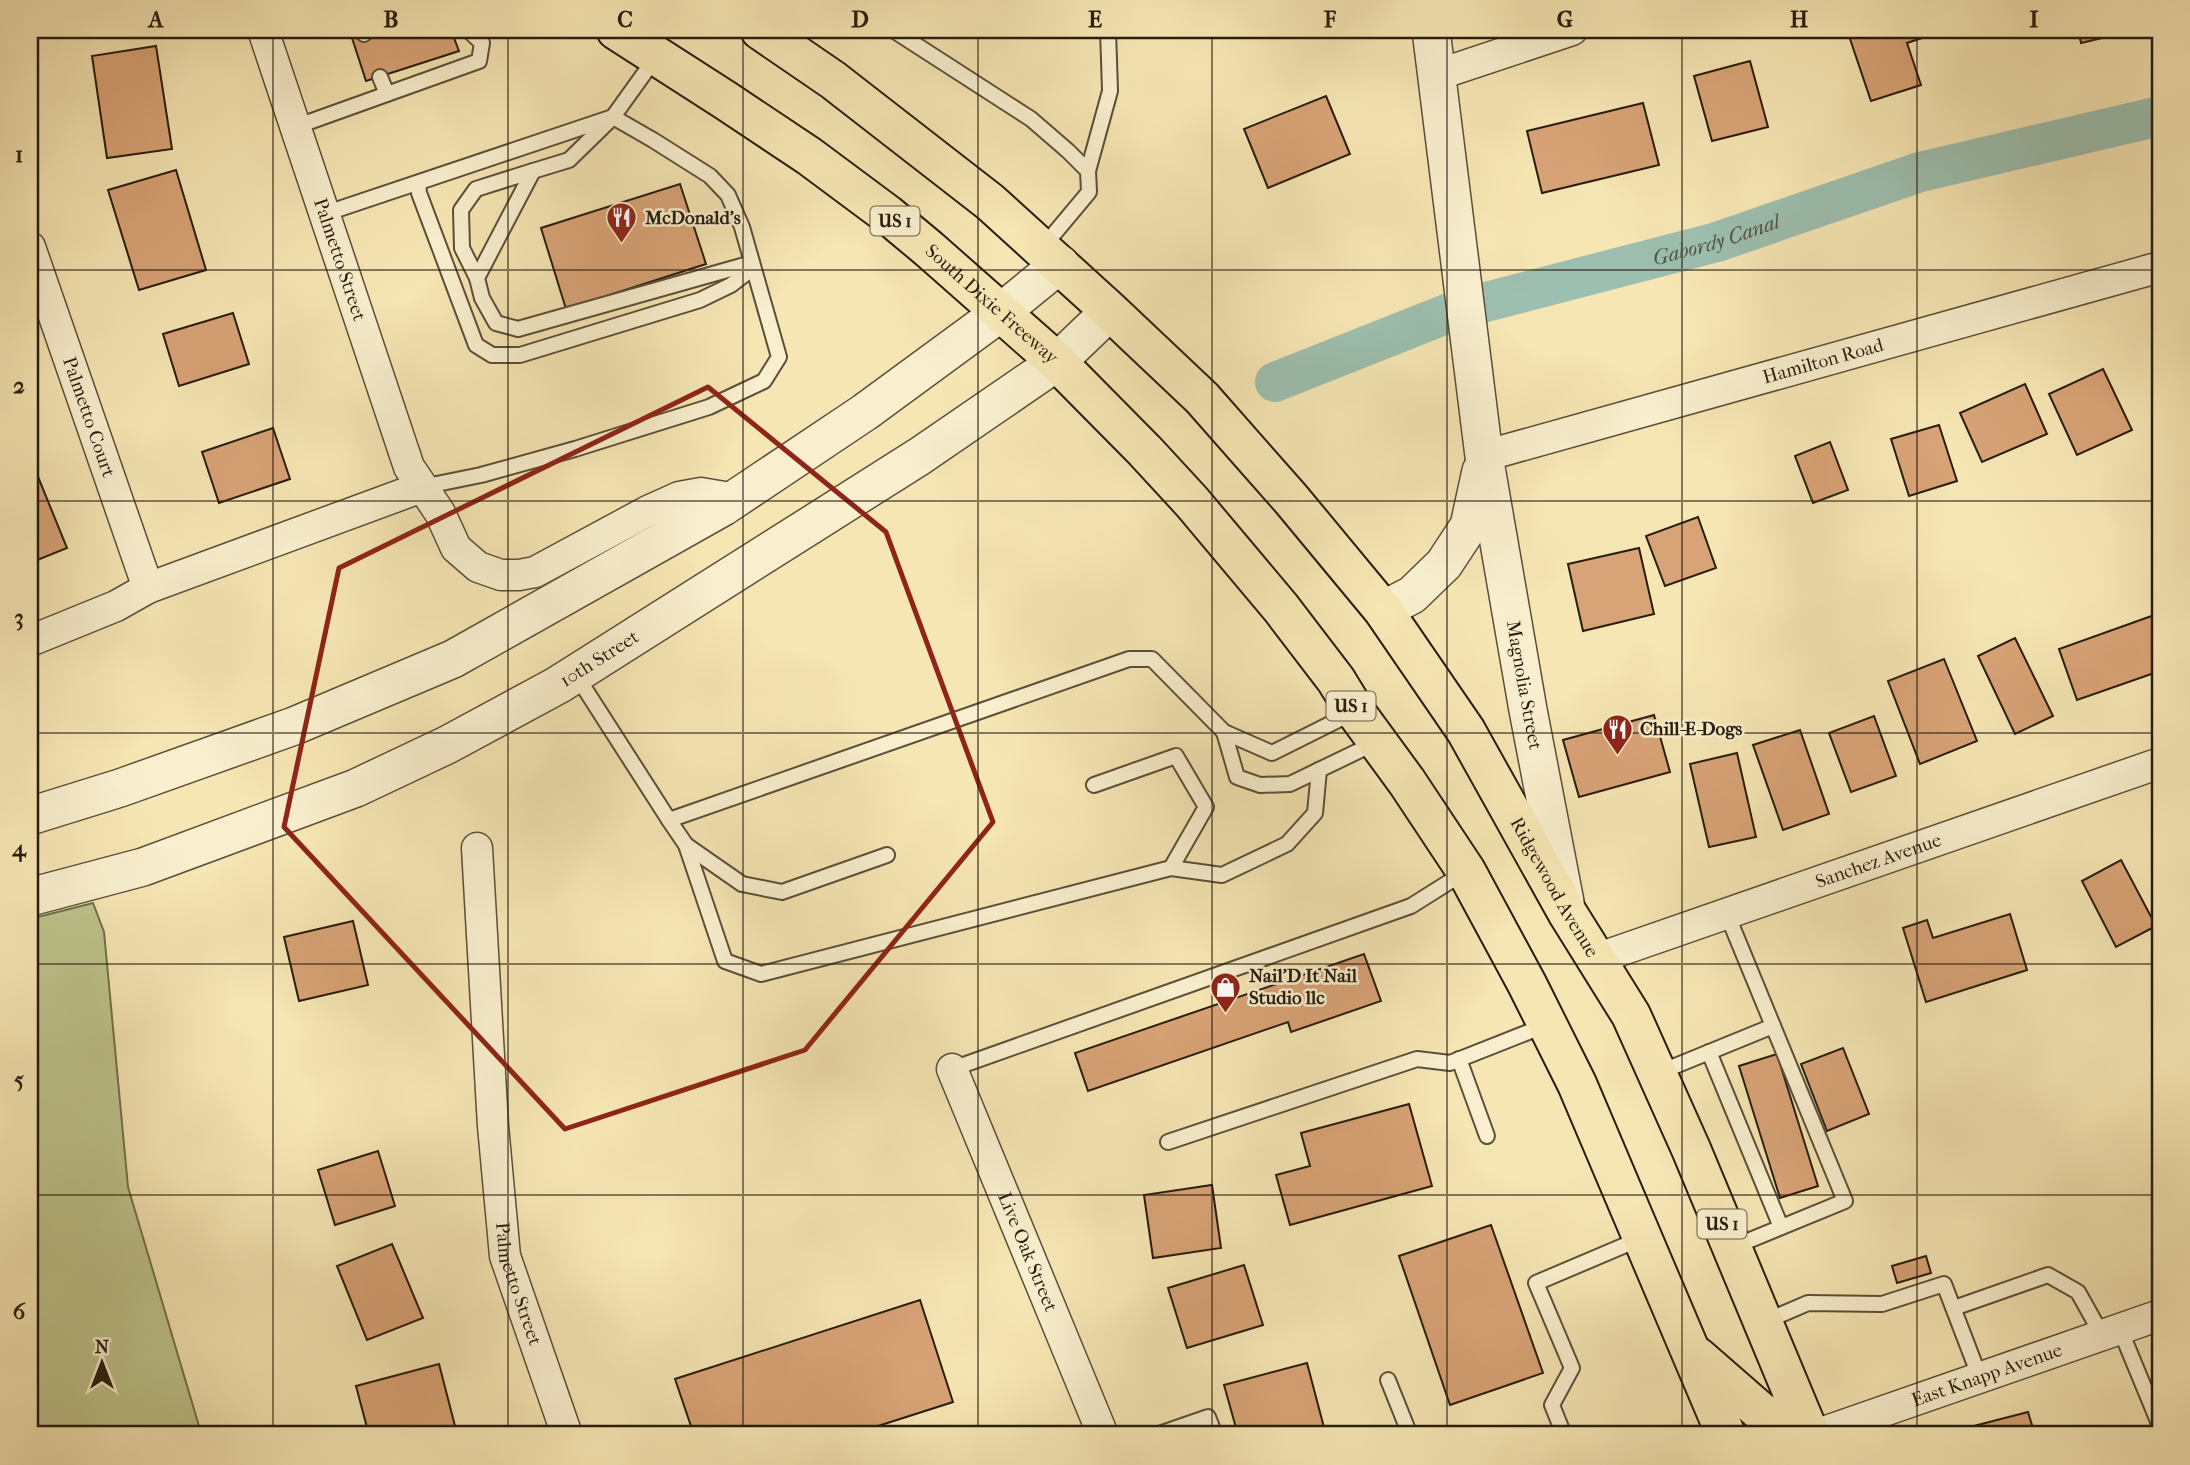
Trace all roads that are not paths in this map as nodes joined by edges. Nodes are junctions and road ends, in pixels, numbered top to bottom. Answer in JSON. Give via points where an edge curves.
{"nodes":[{"id":1,"x":263,"y":30,"type":"edge"},
{"id":2,"x":468,"y":30,"type":"edge"},
{"id":3,"x":616,"y":30,"type":"edge"},
{"id":4,"x":760,"y":30,"type":"edge"},
{"id":5,"x":893,"y":30,"type":"edge"},
{"id":6,"x":1108,"y":30,"type":"edge"},
{"id":7,"x":1431,"y":30,"type":"edge"},
{"id":8,"x":1572,"y":30,"type":"edge"},
{"id":9,"x":657,"y":56,"type":"junction"},
{"id":10,"x":1437,"y":75,"type":"junction"},
{"id":11,"x":380,"y":77,"type":"dead end"},
{"id":12,"x":387,"y":94,"type":"junction"},
{"id":13,"x":613,"y":117,"type":"junction"},
{"id":14,"x":295,"y":127,"type":"junction"},
{"id":15,"x":533,"y":172,"type":"junction"},
{"id":16,"x":1088,"y":172,"type":"junction"},
{"id":17,"x":418,"y":183,"type":"junction"},
{"id":18,"x":324,"y":214,"type":"junction"},
{"id":19,"x":30,"y":247,"type":"edge"},
{"id":20,"x":1051,"y":256,"type":"junction"},
{"id":21,"x":753,"y":266,"type":"junction"},
{"id":22,"x":2160,"y":267,"type":"edge"},
{"id":23,"x":477,"y":278,"type":"junction"},
{"id":24,"x":1110,"y":311,"type":"junction"},
{"id":25,"x":1000,"y":313,"type":"junction"},
{"id":26,"x":1056,"y":362,"type":"junction"},
{"id":27,"x":1485,"y":456,"type":"junction"},
{"id":28,"x":422,"y":487,"type":"junction"},
{"id":29,"x":736,"y":499,"type":"junction"},
{"id":30,"x":148,"y":588,"type":"junction"},
{"id":31,"x":1383,"y":610,"type":"junction"},
{"id":32,"x":30,"y":641,"type":"edge"},
{"id":33,"x":576,"y":674,"type":"junction"},
{"id":34,"x":1355,"y":711,"type":"junction"},
{"id":35,"x":1224,"y":732,"type":"junction"},
{"id":36,"x":1377,"y":741,"type":"junction"},
{"id":37,"x":2160,"y":763,"type":"edge"},
{"id":38,"x":1320,"y":770,"type":"junction"},
{"id":39,"x":1094,"y":785,"type":"dead end"},
{"id":40,"x":30,"y":816,"type":"edge"},
{"id":41,"x":669,"y":820,"type":"junction"},
{"id":42,"x":686,"y":845,"type":"junction"},
{"id":43,"x":477,"y":848,"type":"dead end"},
{"id":44,"x":887,"y":855,"type":"dead end"},
{"id":45,"x":1171,"y":869,"type":"junction"},
{"id":46,"x":1466,"y":871,"type":"junction"},
{"id":47,"x":30,"y":897,"type":"edge"},
{"id":48,"x":1567,"y":914,"type":"junction"},
{"id":49,"x":1727,"y":914,"type":"junction"},
{"id":50,"x":1596,"y":959,"type":"junction"},
{"id":51,"x":1548,"y":1025,"type":"junction"},
{"id":52,"x":1773,"y":1026,"type":"junction"},
{"id":53,"x":1709,"y":1052,"type":"junction"},
{"id":54,"x":1459,"y":1059,"type":"junction"},
{"id":55,"x":952,"y":1069,"type":"joint"},
{"id":56,"x":1657,"y":1073,"type":"junction"},
{"id":57,"x":1487,"y":1136,"type":"dead end"},
{"id":58,"x":1168,"y":1142,"type":"dead end"},
{"id":59,"x":1781,"y":1227,"type":"junction"},
{"id":60,"x":1643,"y":1238,"type":"junction"},
{"id":61,"x":1731,"y":1248,"type":"junction"},
{"id":62,"x":1954,"y":1308,"type":"junction"},
{"id":63,"x":2160,"y":1315,"type":"edge"},
{"id":64,"x":1763,"y":1322,"type":"junction"},
{"id":65,"x":2111,"y":1332,"type":"junction"},
{"id":66,"x":1691,"y":1352,"type":"junction"},
{"id":67,"x":1980,"y":1378,"type":"junction"},
{"id":68,"x":1388,"y":1380,"type":"dead end"},
{"id":69,"x":2160,"y":1426,"type":"edge"},
{"id":70,"x":567,"y":1435,"type":"edge"},
{"id":71,"x":1103,"y":1435,"type":"edge"},
{"id":72,"x":1156,"y":1435,"type":"edge"},
{"id":73,"x":1214,"y":1435,"type":"edge"},
{"id":74,"x":1410,"y":1435,"type":"edge"},
{"id":75,"x":1564,"y":1435,"type":"edge"},
{"id":76,"x":1726,"y":1435,"type":"edge"},
{"id":77,"x":1811,"y":1435,"type":"edge"}],
"edges":[{"from":1,"to":14,"type":"street","name":"Palmetto Street"},
{"from":2,"to":12,"type":"lane","via":[[482,43],[479,61]]},
{"from":3,"to":9,"type":"main road","name":"South Dixie Freeway","number":"US 1"},
{"from":4,"to":20,"type":"main road","number":"US 1","via":[[921,146]]},
{"from":5,"to":16,"type":"lane","via":[[1031,119]]},
{"from":6,"to":16,"type":"lane","via":[[1110,91]]},
{"from":7,"to":10,"type":"street","name":"Magnolia Street"},
{"from":8,"to":10,"type":"street"},
{"from":9,"to":13,"type":"lane"},
{"from":9,"to":25,"type":"main road","name":"South Dixie Freeway","number":"US 1","via":[[809,156],[887,214]]},
{"from":10,"to":27,"type":"street","name":"Magnolia Street"},
{"from":11,"to":12,"type":"lane"},
{"from":12,"to":14,"type":"lane"},
{"from":13,"to":15,"type":"lane","via":[[569,160]]},
{"from":13,"to":17,"type":"lane"},
{"from":13,"to":21,"type":"lane","via":[[710,176],[728,195]]},
{"from":14,"to":18,"type":"street","name":"Palmetto Street"},
{"from":15,"to":23,"type":"lane"},
{"from":15,"to":23,"type":"lane","via":[[476,189],[461,210],[463,248]]},
{"from":16,"to":20,"type":"lane","via":[[1089,192]]},
{"from":17,"to":18,"type":"lane"},
{"from":17,"to":21,"type":"lane","via":[[476,345],[492,355],[520,355],[700,300],[731,285]]},
{"from":18,"to":28,"type":"street","name":"Palmetto Street","via":[[409,467]]},
{"from":19,"to":30,"type":"street","name":"Palmetto Court"},
{"from":20,"to":24,"type":"main road","number":"US 1"},
{"from":20,"to":25,"type":"street"},
{"from":21,"to":23,"type":"lane","via":[[518,329],[496,323],[482,299]]},
{"from":21,"to":28,"type":"lane","via":[[779,357],[764,381],[709,407],[575,449]]},
{"from":22,"to":27,"type":"street","name":"Hamilton Road"},
{"from":24,"to":26,"type":"street","name":"10th Street"},
{"from":24,"to":31,"type":"main road","name":"Ridgewood Avenue","number":"US 1","via":[[1202,398]]},
{"from":25,"to":26,"type":"main road","name":"South Dixie Freeway","number":"US 1"},
{"from":25,"to":29,"type":"street"},
{"from":26,"to":33,"type":"street","name":"10th Street","via":[[920,456]]},
{"from":26,"to":34,"type":"main road","name":"South Dixie Freeway","number":"US 1","via":[[1192,502],[1281,608]]},
{"from":27,"to":31,"type":"street","name":"Magnolia Street","via":[[1469,526],[1444,564],[1412,595]]},
{"from":27,"to":48,"type":"street","name":"Magnolia Street"},
{"from":28,"to":29,"type":"street","name":"Palmetto Street","via":[[456,548],[478,567],[501,575],[535,572],[679,498],[701,493]]},
{"from":28,"to":30,"type":"street"},
{"from":29,"to":40,"type":"street","via":[[453,659],[294,726]]},
{"from":30,"to":32,"type":"street"},
{"from":31,"to":48,"type":"main road","name":"Ridgewood Avenue","number":"US 1","via":[[1466,731]]},
{"from":33,"to":41,"type":"lane"},
{"from":33,"to":47,"type":"street","name":"10th Street","via":[[447,745],[356,788],[143,867]]},
{"from":34,"to":35,"type":"lane","via":[[1272,753]]},
{"from":34,"to":36,"type":"main road","number":"US 1"},
{"from":35,"to":38,"type":"lane","via":[[1237,777],[1260,785],[1290,784]]},
{"from":35,"to":41,"type":"lane","via":[[1152,659],[1129,659]]},
{"from":36,"to":38,"type":"lane"},
{"from":36,"to":46,"type":"main road","number":"US 1"},
{"from":37,"to":49,"type":"street","name":"Sanchez Avenue"},
{"from":38,"to":45,"type":"lane","via":[[1315,813],[1287,844],[1222,875]]},
{"from":39,"to":45,"type":"lane","via":[[1177,757],[1206,807]]},
{"from":41,"to":42,"type":"lane"},
{"from":42,"to":44,"type":"lane","via":[[742,884],[782,892]]},
{"from":42,"to":45,"type":"lane","via":[[725,961],[761,974]]},
{"from":43,"to":70,"type":"street","name":"Palmetto Street","via":[[505,1256]]},
{"from":46,"to":51,"type":"main road","number":"US 1"},
{"from":46,"to":55,"type":"lane","via":[[1411,906]]},
{"from":48,"to":50,"type":"main road","name":"Ridgewood Avenue","number":"US 1"},
{"from":49,"to":50,"type":"street","name":"Sanchez Avenue"},
{"from":49,"to":52,"type":"lane"},
{"from":50,"to":56,"type":"main road","name":"Ridgewood Avenue","number":"US 1","via":[[1631,1015]]},
{"from":51,"to":54,"type":"lane"},
{"from":51,"to":60,"type":"main road","number":"US 1"},
{"from":52,"to":53,"type":"lane"},
{"from":52,"to":59,"type":"lane","via":[[1845,1201]]},
{"from":53,"to":56,"type":"lane"},
{"from":53,"to":59,"type":"lane"},
{"from":54,"to":57,"type":"lane"},
{"from":54,"to":58,"type":"lane","via":[[1450,1063],[1417,1059]]},
{"from":55,"to":71,"type":"street","name":"Live Oak Street"},
{"from":56,"to":61,"type":"main road","name":"Ridgewood Avenue","number":"US 1"},
{"from":59,"to":61,"type":"lane"},
{"from":60,"to":66,"type":"main road","number":"US 1"},
{"from":60,"to":75,"type":"lane","via":[[1536,1283],[1572,1368],[1552,1405]]},
{"from":61,"to":64,"type":"main road","name":"Ridgewood Avenue","number":"US 1"},
{"from":62,"to":64,"type":"lane","via":[[1944,1284],[1882,1304],[1808,1303]]},
{"from":62,"to":65,"type":"lane","via":[[2048,1275],[2078,1292]]},
{"from":62,"to":67,"type":"lane"},
{"from":63,"to":65,"type":"street","name":"East Knapp Avenue"},
{"from":64,"to":77,"type":"main road","name":"Ridgewood Avenue","number":"US 1"},
{"from":65,"to":67,"type":"street","name":"East Knapp Avenue"},
{"from":65,"to":69,"type":"lane"},
{"from":66,"to":76,"type":"main road","number":"US 1"},
{"from":66,"to":77,"type":"main road","via":[[1761,1412]]},
{"from":67,"to":77,"type":"street","name":"East Knapp Avenue"},
{"from":68,"to":74,"type":"lane"},
{"from":72,"to":73,"type":"lane","via":[[1208,1417]]}]}
